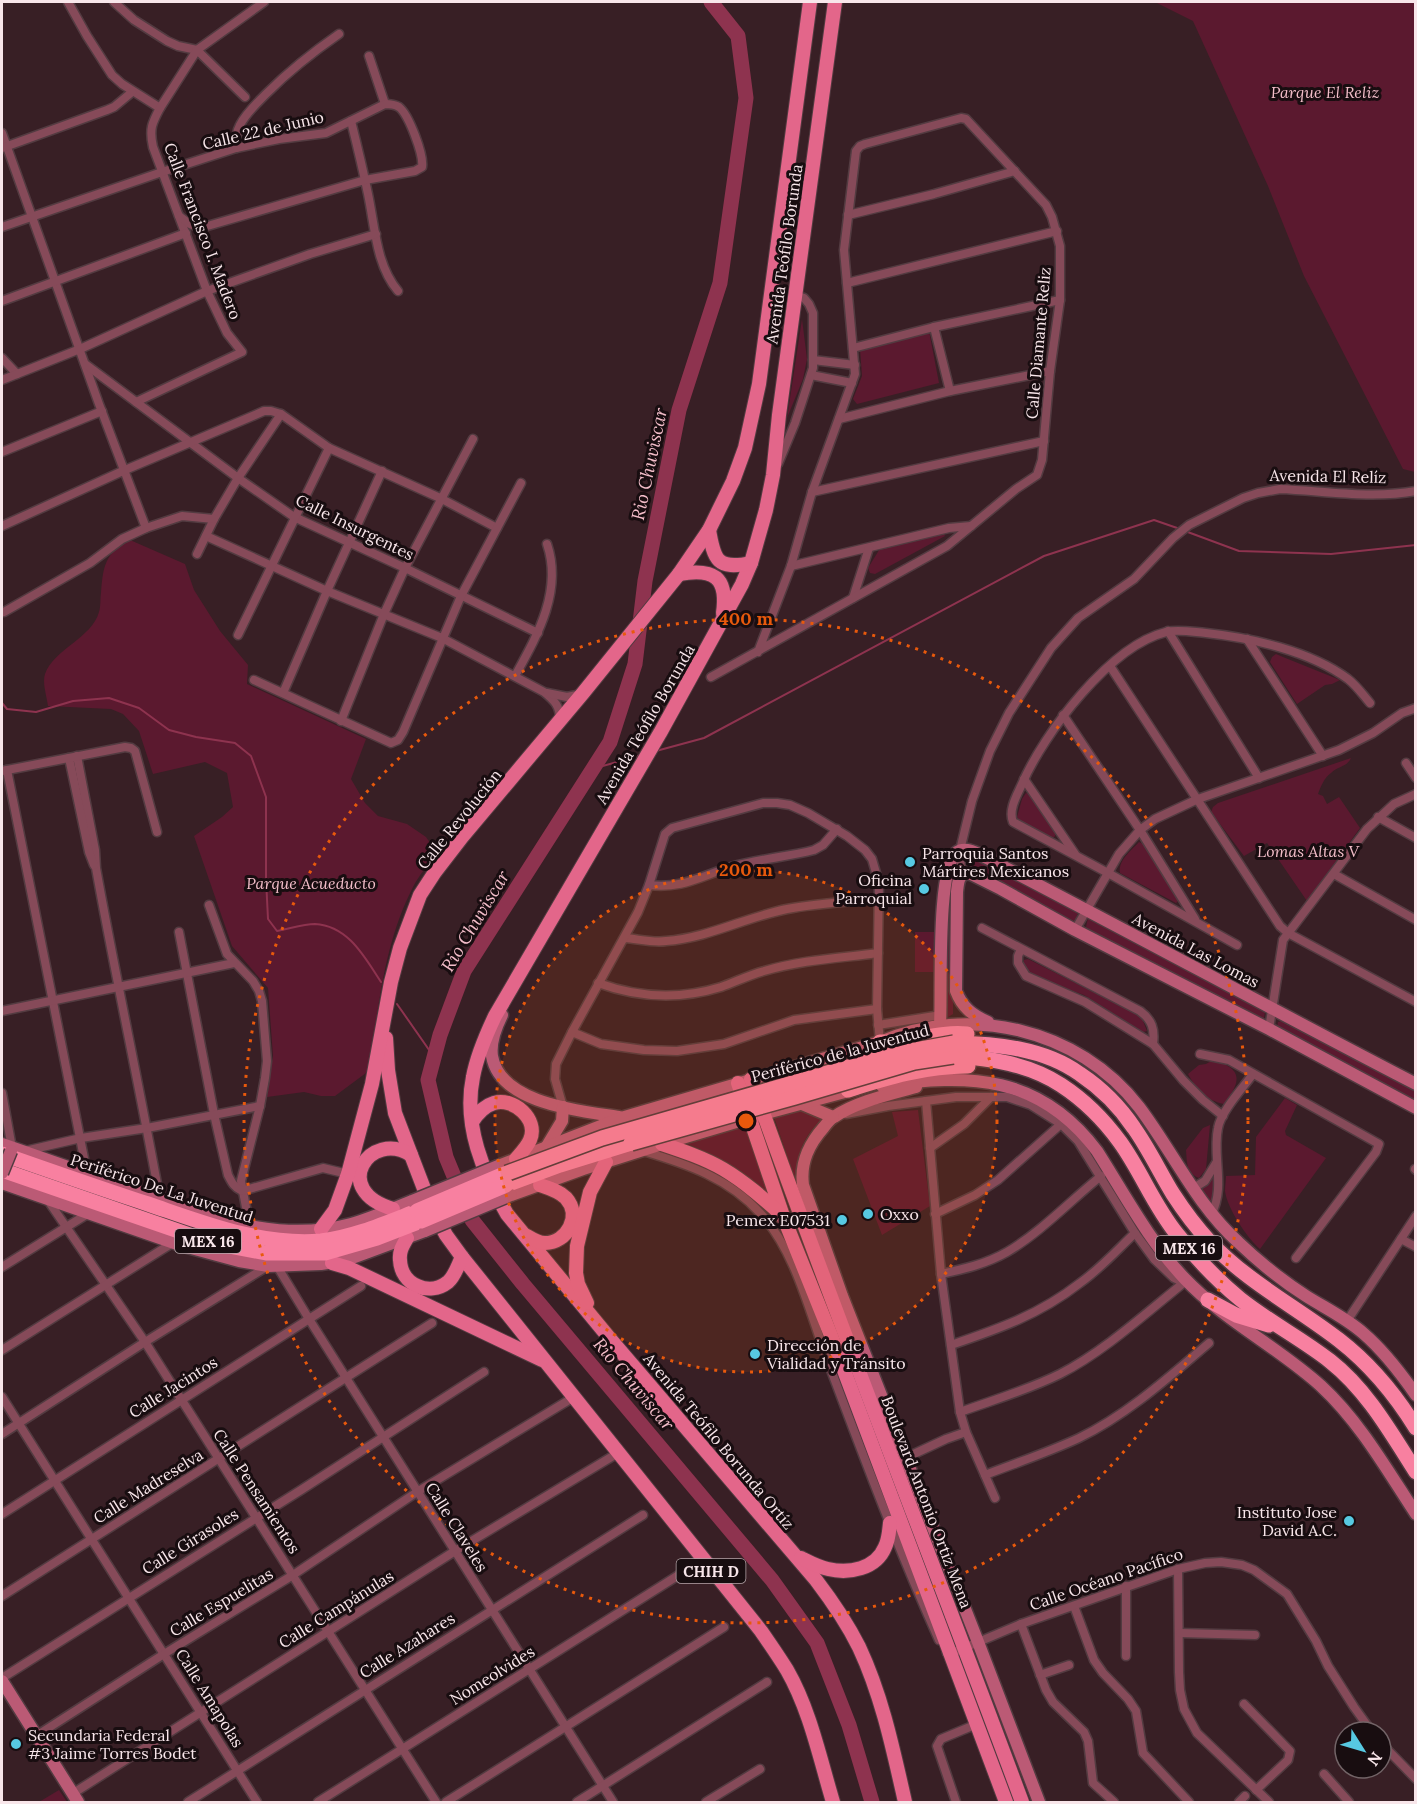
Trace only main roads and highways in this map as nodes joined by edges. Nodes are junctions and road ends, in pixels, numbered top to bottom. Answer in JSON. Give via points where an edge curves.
{"nodes":[{"id":1,"x":810,"y":2,"type":"edge"},
{"id":2,"x":835,"y":2,"type":"edge"},
{"id":3,"x":795,"y":295,"type":"junction"},
{"id":4,"x":770,"y":309,"type":"junction"},
{"id":5,"x":709,"y":530,"type":"junction"},
{"id":6,"x":751,"y":563,"type":"junction"},
{"id":7,"x":679,"y":574,"type":"junction"},
{"id":8,"x":721,"y":624,"type":"junction"},
{"id":9,"x":604,"y":668,"type":"joint"},
{"id":10,"x":960,"y":850,"type":"joint"},
{"id":11,"x":522,"y":971,"type":"junction"},
{"id":12,"x":386,"y":1015,"type":"junction"},
{"id":13,"x":940,"y":1020,"type":"junction"},
{"id":14,"x":998,"y":1026,"type":"junction"},
{"id":15,"x":880,"y":1042,"type":"junction"},
{"id":16,"x":953,"y":1050,"type":"junction"},
{"id":17,"x":1026,"y":1050,"type":"junction"},
{"id":18,"x":1028,"y":1069,"type":"junction"},
{"id":19,"x":946,"y":1079,"type":"junction"},
{"id":20,"x":744,"y":1081,"type":"junction"},
{"id":21,"x":1416,"y":1084,"type":"edge"},
{"id":22,"x":848,"y":1090,"type":"junction"},
{"id":23,"x":802,"y":1104,"type":"junction"},
{"id":24,"x":563,"y":1107,"type":"junction"},
{"id":25,"x":1416,"y":1108,"type":"edge"},
{"id":26,"x":757,"y":1116,"type":"junction"},
{"id":27,"x":833,"y":1117,"type":"junction"},
{"id":28,"x":621,"y":1118,"type":"junction"},
{"id":29,"x":472,"y":1122,"type":"junction"},
{"id":30,"x":662,"y":1144,"type":"junction"},
{"id":31,"x":547,"y":1146,"type":"junction"},
{"id":32,"x":636,"y":1147,"type":"junction"},
{"id":33,"x":9,"y":1150,"type":"edge"},
{"id":34,"x":411,"y":1155,"type":"junction"},
{"id":35,"x":516,"y":1159,"type":"junction"},
{"id":36,"x":606,"y":1162,"type":"junction"},
{"id":37,"x":2,"y":1172,"type":"edge"},
{"id":38,"x":2,"y":1183,"type":"edge"},
{"id":39,"x":540,"y":1185,"type":"junction"},
{"id":40,"x":508,"y":1190,"type":"junction"},
{"id":41,"x":393,"y":1209,"type":"junction"},
{"id":42,"x":783,"y":1216,"type":"junction"},
{"id":43,"x":416,"y":1221,"type":"junction"},
{"id":44,"x":321,"y":1230,"type":"junction"},
{"id":45,"x":523,"y":1234,"type":"junction"},
{"id":46,"x":375,"y":1250,"type":"joint"},
{"id":47,"x":462,"y":1257,"type":"junction"},
{"id":48,"x":332,"y":1263,"type":"junction"},
{"id":49,"x":1208,"y":1300,"type":"junction"},
{"id":50,"x":1283,"y":1329,"type":"junction"},
{"id":51,"x":611,"y":1340,"type":"junction"},
{"id":52,"x":861,"y":1360,"type":"junction"},
{"id":53,"x":546,"y":1363,"type":"junction"},
{"id":54,"x":1416,"y":1395,"type":"edge"},
{"id":55,"x":1416,"y":1428,"type":"edge"},
{"id":56,"x":1416,"y":1472,"type":"edge"},
{"id":57,"x":1416,"y":1514,"type":"edge"},
{"id":58,"x":890,"y":1523,"type":"road end"},
{"id":59,"x":795,"y":1556,"type":"junction"},
{"id":60,"x":971,"y":1645,"type":"junction"},
{"id":61,"x":2,"y":1679,"type":"edge"},
{"id":62,"x":75,"y":1798,"type":"edge"},
{"id":63,"x":833,"y":1803,"type":"edge"},
{"id":64,"x":905,"y":1803,"type":"edge"},
{"id":65,"x":1006,"y":1803,"type":"edge"},
{"id":66,"x":1022,"y":1803,"type":"edge"},
{"id":67,"x":1039,"y":1803,"type":"edge"}],
"edges":[{"from":1,"to":4,"type":"main road","name":"Avenida Teófilo Borunda"},
{"from":2,"to":3,"type":"main road","name":"Avenida Teófilo Borunda"},
{"from":3,"to":4,"type":"main road"},
{"from":3,"to":6,"type":"main road","name":"Avenida Teófilo Borunda","via":[[773,475]]},
{"from":4,"to":5,"type":"main road","name":"Avenida Teófilo Borunda","via":[[745,448]]},
{"from":5,"to":6,"type":"main road","via":[[718,561],[731,565]]},
{"from":5,"to":7,"type":"main road","name":"Avenida Teófilo Borunda"},
{"from":6,"to":8,"type":"main road","name":"Avenida Teófilo Borunda"},
{"from":7,"to":8,"type":"main road","via":[[703,572],[720,582],[725,598]]},
{"from":7,"to":9,"type":"main road","name":"Avenida Teófilo Borunda"},
{"from":8,"to":11,"type":"main road","name":"Avenida Teófilo Borunda"},
{"from":9,"to":12,"type":"main road","name":"Calle Revolución","via":[[462,837],[420,895],[400,948]]},
{"from":10,"to":13,"type":"main road","name":"Avenida El Relíz","via":[[952,858],[946,877]]},
{"from":10,"to":21,"type":"main road","name":"Avenida Las Lomas","via":[[979,854]]},
{"from":11,"to":24,"type":"main road","via":[[499,1022],[492,1056],[507,1083],[518,1091]]},
{"from":11,"to":29,"type":"main road","name":"Avenida Teófilo Borunda","via":[[495,1016],[479,1053],[472,1077]]},
{"from":12,"to":34,"type":"main road","via":[[390,1089]]},
{"from":12,"to":44,"type":"main road","via":[[348,1173],[335,1210]]},
{"from":13,"to":14,"type":"main road","name":"Periférico De La Juventud"},
{"from":13,"to":15,"type":"main road","name":"Periférico De La Juventud"},
{"from":14,"to":25,"type":"main road","via":[[968,1011],[956,991],[957,892],[958,881],[965,873]]},
{"from":14,"to":54,"type":"main road","via":[[1037,1035],[1062,1046],[1107,1074],[1138,1106],[1192,1189],[1232,1237],[1279,1278],[1362,1332],[1384,1352]]},
{"from":15,"to":17,"type":"highway","via":[[960,1033],[1011,1040]]},
{"from":15,"to":20,"type":"main road","name":"Periférico De La Juventud"},
{"from":16,"to":17,"type":"highway","name":"Periférico de la Juventud","number":"MEX 16","via":[[984,1044]]},
{"from":16,"to":18,"type":"highway","name":"Periférico de la Juventud","number":"MEX 16"},
{"from":16,"to":32,"type":"highway","name":"Periférico de la Juventud","number":"MEX 16","bridge":true},
{"from":16,"to":43,"type":"highway","name":"Periférico de la Juventud","number":"MEX 16","bridge":true,"via":[[893,1054],[602,1138],[502,1176]]},
{"from":17,"to":55,"type":"highway","name":"Periférico de la Juventud","number":"MEX 16","via":[[1078,1072],[1108,1097],[1135,1128],[1173,1195],[1209,1240],[1256,1283],[1339,1340],[1374,1371]]},
{"from":18,"to":22,"type":"highway","via":[[935,1067]]},
{"from":18,"to":50,"type":"highway","name":"Periférico de la Juventud","number":"MEX 16","via":[[1062,1085],[1102,1120],[1121,1143],[1161,1214],[1197,1257],[1241,1299]]},
{"from":19,"to":22,"type":"main road"},
{"from":19,"to":27,"type":"main road","via":[[875,1099]]},
{"from":19,"to":49,"type":"main road","via":[[980,1080],[1016,1089],[1063,1114],[1097,1151],[1167,1259]]},
{"from":20,"to":26,"type":"main road","name":"Boulevard Antonio Ortiz Mena"},
{"from":20,"to":28,"type":"main road","name":"Periférico De La Juventud"},
{"from":22,"to":23,"type":"main road"},
{"from":23,"to":26,"type":"main road"},
{"from":23,"to":27,"type":"main road"},
{"from":24,"to":28,"type":"main road"},
{"from":24,"to":31,"type":"main road","via":[[562,1121]]},
{"from":26,"to":30,"type":"main road"},
{"from":26,"to":42,"type":"main road","name":"Boulevard Antonio Ortiz Mena"},
{"from":26,"to":52,"type":"main road","name":"Boulevard Antonio Ortiz Mena"},
{"from":27,"to":52,"type":"main road","name":"Boulevard Antonio Ortiz Mena","via":[[807,1151],[802,1177]]},
{"from":28,"to":31,"type":"main road","name":"Periférico De La Juventud"},
{"from":29,"to":35,"type":"main road","via":[[494,1103],[505,1102],[523,1111],[532,1133]]},
{"from":29,"to":45,"type":"main road","name":"Avenida Teófilo Borunda Ortíz","via":[[494,1191]]},
{"from":30,"to":32,"type":"main road"},
{"from":30,"to":42,"type":"main road","via":[[724,1170]]},
{"from":31,"to":35,"type":"main road","name":"Periférico De La Juventud"},
{"from":32,"to":36,"type":"main road"},
{"from":32,"to":40,"type":"highway","number":"MEX 16","via":[[560,1165]]},
{"from":33,"to":37,"type":"main road","bridge":true},
{"from":33,"to":43,"type":"highway","name":"Periférico De La Juventud","number":"MEX 16","via":[[192,1219],[263,1239],[320,1241]]},
{"from":33,"to":44,"type":"main road","name":"Periférico De La Juventud","via":[[250,1228]]},
{"from":34,"to":41,"type":"main road","via":[[386,1148],[365,1160],[360,1172],[365,1194]]},
{"from":34,"to":47,"type":"main road","number":"CHIH D","via":[[431,1207]]},
{"from":35,"to":43,"type":"main road","name":"Periférico De La Juventud","bridge":true,"via":[[498,1166]]},
{"from":36,"to":39,"type":"main road"},
{"from":36,"to":51,"type":"main road","via":[[590,1192],[577,1246],[576,1273],[586,1302]]},
{"from":37,"to":43,"type":"highway","name":"Periférico De La Juventud","number":"MEX 16","via":[[213,1243],[266,1253],[324,1253],[377,1238]]},
{"from":38,"to":48,"type":"main road","via":[[220,1256],[273,1266]]},
{"from":39,"to":40,"type":"main road"},
{"from":39,"to":45,"type":"main road","via":[[565,1197],[572,1222],[557,1241],[544,1243]]},
{"from":40,"to":43,"type":"highway","number":"MEX 16","bridge":true},
{"from":41,"to":43,"type":"main road","name":"Periférico De La Juventud"},
{"from":41,"to":44,"type":"main road","name":"Periférico De La Juventud"},
{"from":42,"to":65,"type":"main road","name":"Boulevard Antonio Ortiz Mena"},
{"from":43,"to":46,"type":"highway"},
{"from":43,"to":47,"type":"main road","via":[[401,1249],[400,1261],[412,1284],[435,1289],[456,1272]]},
{"from":45,"to":51,"type":"main road","name":"Avenida Teófilo Borunda Ortíz"},
{"from":46,"to":48,"type":"main road"},
{"from":47,"to":53,"type":"main road","number":"CHIH D"},
{"from":48,"to":53,"type":"main road"},
{"from":49,"to":50,"type":"highway","via":[[1236,1315]]},
{"from":49,"to":57,"type":"main road","via":[[1319,1384],[1341,1406]]},
{"from":50,"to":56,"type":"highway","name":"Periférico de la Juventud","number":"MEX 16","via":[[1331,1362],[1353,1383]]},
{"from":51,"to":59,"type":"main road","name":"Avenida Teófilo Borunda Ortíz"},
{"from":52,"to":60,"type":"main road","name":"Boulevard Antonio Ortiz Mena"},
{"from":53,"to":63,"type":"main road","number":"CHIH D","via":[[761,1632],[788,1672],[813,1735]]},
{"from":58,"to":59,"type":"main road","via":[[885,1549],[876,1561],[861,1569],[829,1570]]},
{"from":59,"to":64,"type":"main road","name":"Avenida Teófilo Borunda Ortíz","via":[[833,1603],[858,1646],[881,1703]]},
{"from":60,"to":66,"type":"main road","name":"Boulevard Antonio Ortiz Mena"},
{"from":60,"to":67,"type":"main road","name":"Boulevard Antonio Ortiz Mena"},
{"from":61,"to":62,"type":"main road"}]}
